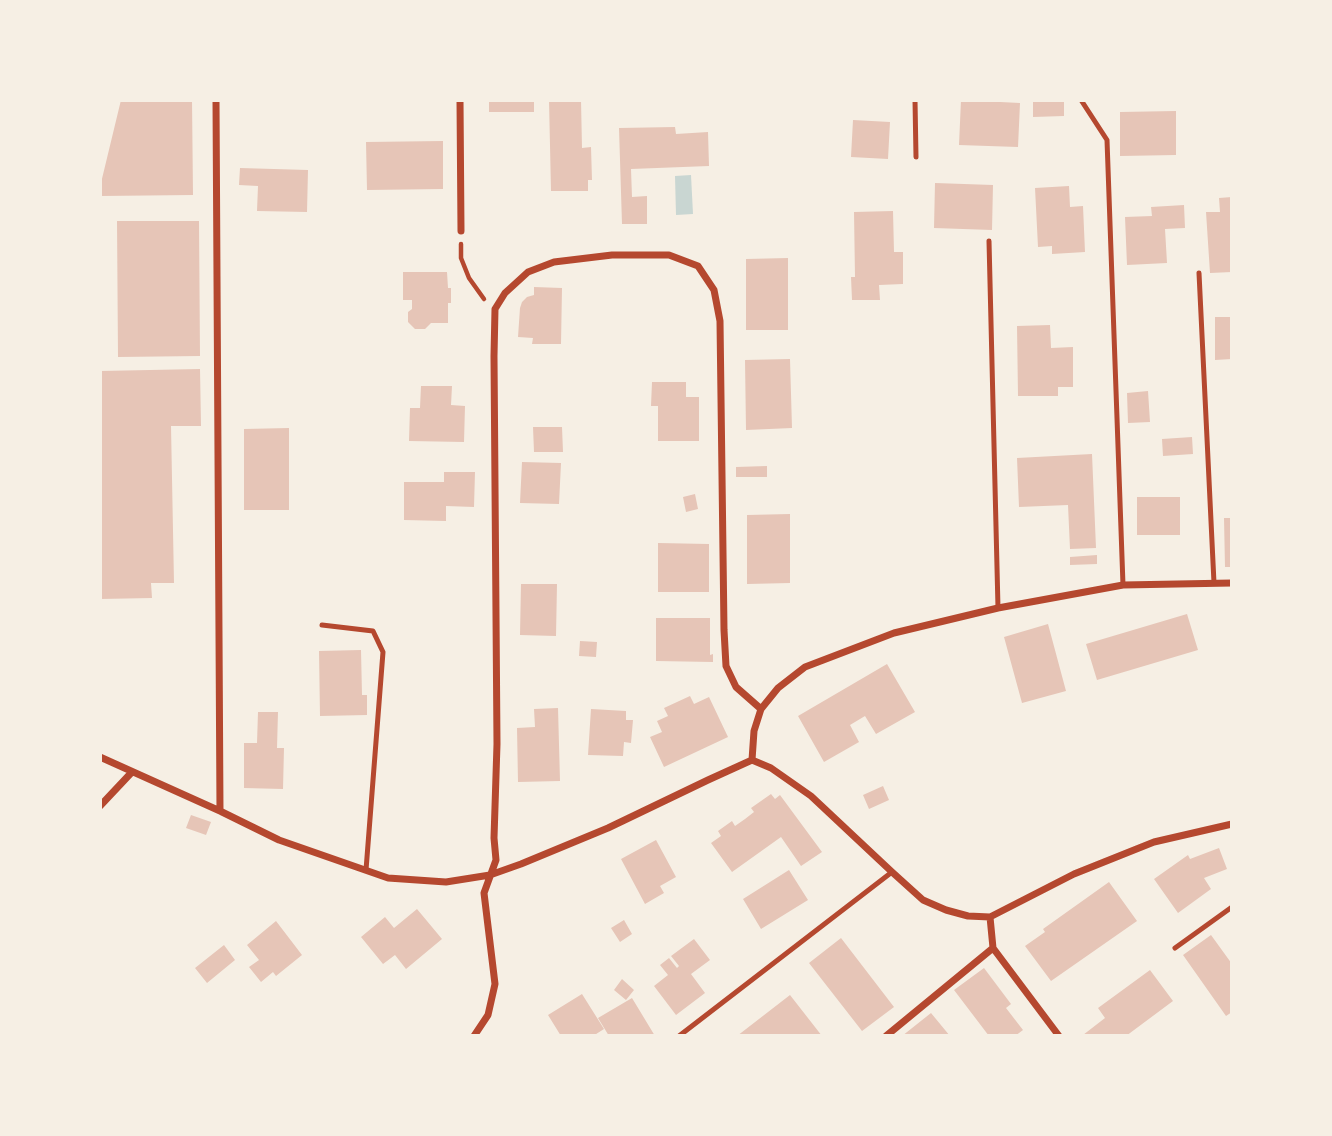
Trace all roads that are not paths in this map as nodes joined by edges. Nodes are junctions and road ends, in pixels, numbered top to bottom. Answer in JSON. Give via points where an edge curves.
{"nodes":[{"id":1,"x":216,"y":100,"type":"edge"},
{"id":2,"x":460,"y":100,"type":"edge"},
{"id":3,"x":915,"y":100,"type":"edge"},
{"id":4,"x":1081,"y":100,"type":"edge"},
{"id":5,"x":916,"y":157,"type":"dead end"},
{"id":6,"x":461,"y":231,"type":"road end"},
{"id":7,"x":989,"y":241,"type":"dead end"},
{"id":8,"x":1199,"y":273,"type":"dead end"},
{"id":9,"x":1214,"y":583,"type":"junction"},
{"id":10,"x":1232,"y":583,"type":"edge"},
{"id":11,"x":1123,"y":585,"type":"junction"},
{"id":12,"x":998,"y":608,"type":"junction"},
{"id":13,"x":322,"y":625,"type":"dead end"},
{"id":14,"x":761,"y":709,"type":"junction"},
{"id":15,"x":100,"y":757,"type":"edge"},
{"id":16,"x":752,"y":760,"type":"junction"},
{"id":17,"x":132,"y":772,"type":"junction"},
{"id":18,"x":100,"y":806,"type":"edge"},
{"id":19,"x":220,"y":811,"type":"junction"},
{"id":20,"x":1232,"y":824,"type":"edge"},
{"id":21,"x":366,"y":870,"type":"junction"},
{"id":22,"x":892,"y":872,"type":"junction"},
{"id":23,"x":490,"y":875,"type":"junction"},
{"id":24,"x":1232,"y":907,"type":"edge"},
{"id":25,"x":990,"y":916,"type":"junction"},
{"id":26,"x":993,"y":948,"type":"junction"},
{"id":27,"x":1175,"y":948,"type":"dead end"},
{"id":28,"x":474,"y":1036,"type":"edge"},
{"id":29,"x":679,"y":1036,"type":"edge"},
{"id":30,"x":886,"y":1036,"type":"edge"},
{"id":31,"x":1059,"y":1036,"type":"edge"}],
"edges":[{"from":1,"to":19,"type":"street"},
{"from":2,"to":6,"type":"street"},
{"from":3,"to":5,"type":"lane"},
{"from":4,"to":11,"type":"lane","via":[[1107,140]]},
{"from":7,"to":12,"type":"lane"},
{"from":8,"to":9,"type":"lane"},
{"from":9,"to":10,"type":"street"},
{"from":9,"to":11,"type":"street"},
{"from":11,"to":12,"type":"street"},
{"from":12,"to":14,"type":"street","via":[[894,633],[805,667]]},
{"from":13,"to":21,"type":"lane","via":[[373,631],[383,652]]},
{"from":14,"to":16,"type":"street"},
{"from":14,"to":23,"type":"street","via":[[736,687],[726,666],[720,321],[714,290],[698,267],[669,255],[554,262],[528,272],[495,309],[496,860]]},
{"from":15,"to":17,"type":"street"},
{"from":16,"to":22,"type":"street","via":[[811,796]]},
{"from":16,"to":23,"type":"street","via":[[608,828]]},
{"from":17,"to":18,"type":"street"},
{"from":17,"to":19,"type":"street"},
{"from":19,"to":21,"type":"street","via":[[279,839]]},
{"from":20,"to":25,"type":"street","via":[[1154,842],[1074,874]]},
{"from":21,"to":23,"type":"street","via":[[388,878],[446,882]]},
{"from":22,"to":25,"type":"street","via":[[923,900],[968,916]]},
{"from":22,"to":29,"type":"lane"},
{"from":23,"to":28,"type":"street","via":[[484,893],[495,984],[488,1015]]},
{"from":24,"to":27,"type":"lane"},
{"from":25,"to":26,"type":"street"},
{"from":26,"to":30,"type":"street"},
{"from":26,"to":31,"type":"street"}]}
